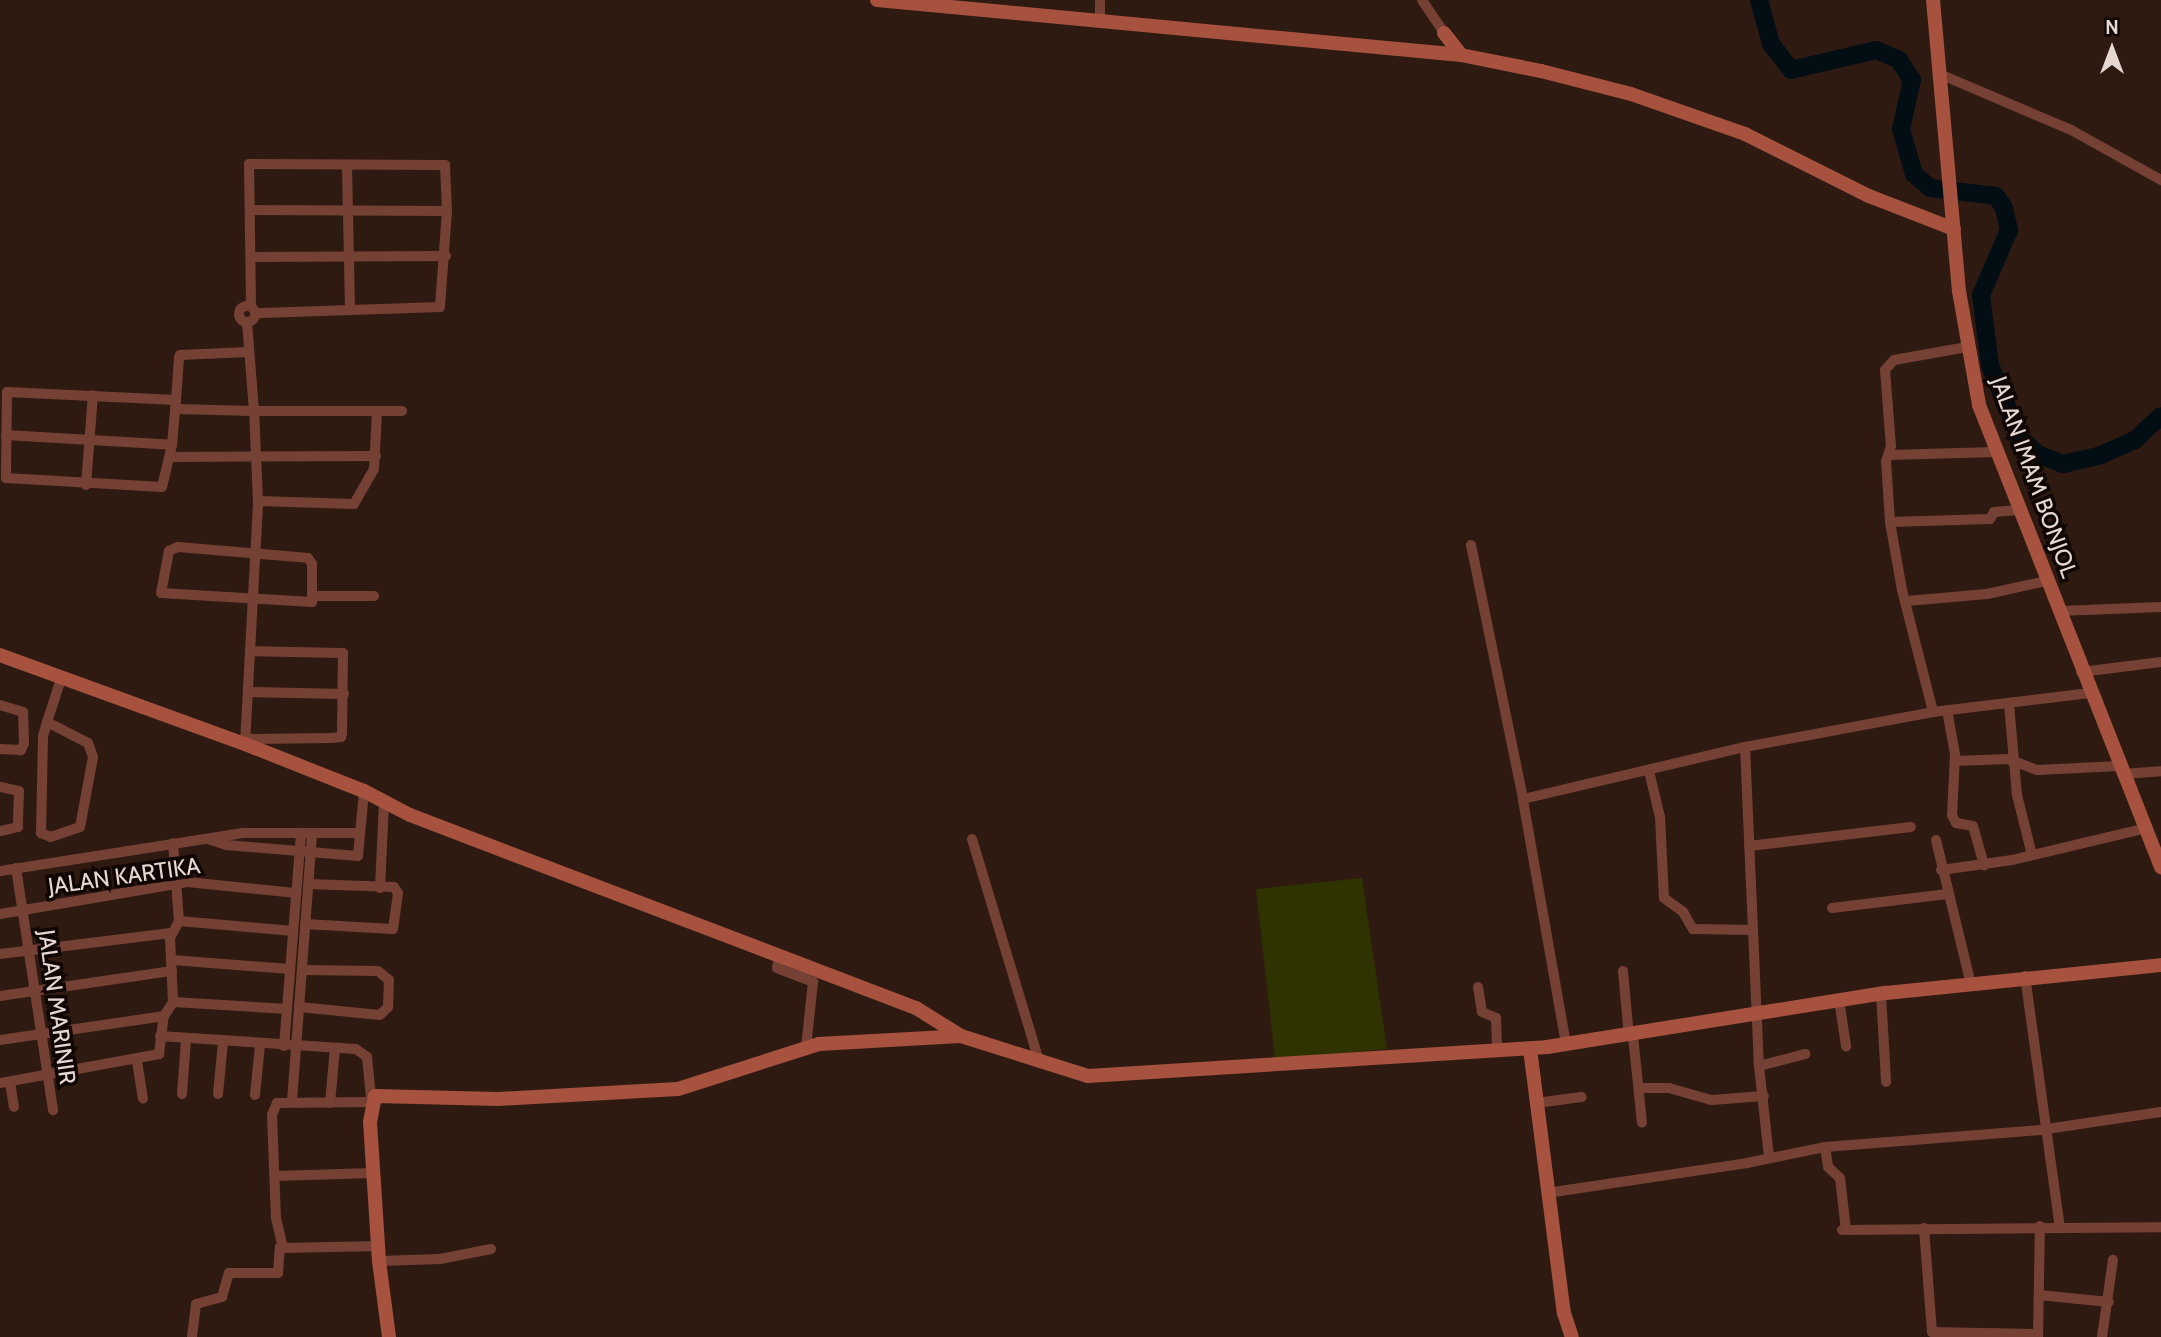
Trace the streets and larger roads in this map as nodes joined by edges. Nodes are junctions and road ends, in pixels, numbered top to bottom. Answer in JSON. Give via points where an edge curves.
{"nodes":[{"id":1,"x":877,"y":0,"type":"edge"},
{"id":2,"x":1100,"y":0,"type":"edge"},
{"id":3,"x":1422,"y":0,"type":"edge"},
{"id":4,"x":1933,"y":0,"type":"edge"},
{"id":5,"x":897,"y":1,"type":"edge"},
{"id":6,"x":1100,"y":23,"type":"junction"},
{"id":7,"x":1444,"y":33,"type":"junction"},
{"id":8,"x":1436,"y":53,"type":"junction"},
{"id":9,"x":1461,"y":55,"type":"junction"},
{"id":10,"x":1942,"y":75,"type":"junction"},
{"id":11,"x":347,"y":166,"type":"junction"},
{"id":12,"x":2161,"y":180,"type":"edge"},
{"id":13,"x":250,"y":210,"type":"junction"},
{"id":14,"x":349,"y":211,"type":"junction"},
{"id":15,"x":447,"y":211,"type":"junction"},
{"id":16,"x":1954,"y":229,"type":"junction"},
{"id":17,"x":350,"y":254,"type":"junction"},
{"id":18,"x":446,"y":256,"type":"junction"},
{"id":19,"x":253,"y":257,"type":"junction"},
{"id":20,"x":350,"y":308,"type":"junction"},
{"id":21,"x":253,"y":310,"type":"junction"},
{"id":22,"x":247,"y":322,"type":"junction"},
{"id":23,"x":1966,"y":347,"type":"junction"},
{"id":24,"x":248,"y":352,"type":"junction"},
{"id":25,"x":93,"y":395,"type":"junction"},
{"id":26,"x":176,"y":404,"type":"junction"},
{"id":27,"x":254,"y":411,"type":"junction"},
{"id":28,"x":402,"y":411,"type":"dead end"},
{"id":29,"x":377,"y":412,"type":"junction"},
{"id":30,"x":6,"y":435,"type":"junction"},
{"id":31,"x":89,"y":439,"type":"junction"},
{"id":32,"x":172,"y":445,"type":"junction"},
{"id":33,"x":1995,"y":452,"type":"junction"},
{"id":34,"x":1889,"y":455,"type":"junction"},
{"id":35,"x":257,"y":456,"type":"junction"},
{"id":36,"x":376,"y":456,"type":"junction"},
{"id":37,"x":170,"y":457,"type":"junction"},
{"id":38,"x":86,"y":485,"type":"junction"},
{"id":39,"x":258,"y":501,"type":"junction"},
{"id":40,"x":2018,"y":510,"type":"junction"},
{"id":41,"x":1890,"y":522,"type":"junction"},
{"id":42,"x":1471,"y":545,"type":"dead end"},
{"id":43,"x":256,"y":557,"type":"junction"},
{"id":44,"x":2046,"y":581,"type":"junction"},
{"id":45,"x":313,"y":596,"type":"junction"},
{"id":46,"x":374,"y":596,"type":"dead end"},
{"id":47,"x":254,"y":601,"type":"junction"},
{"id":48,"x":1907,"y":601,"type":"junction"},
{"id":49,"x":2161,"y":607,"type":"edge"},
{"id":50,"x":2059,"y":611,"type":"junction"},
{"id":51,"x":251,"y":651,"type":"junction"},
{"id":52,"x":0,"y":655,"type":"edge"},
{"id":53,"x":2161,"y":662,"type":"edge"},
{"id":54,"x":2081,"y":672,"type":"junction"},
{"id":55,"x":61,"y":679,"type":"junction"},
{"id":56,"x":248,"y":692,"type":"junction"},
{"id":57,"x":344,"y":694,"type":"junction"},
{"id":58,"x":2090,"y":694,"type":"junction"},
{"id":59,"x":2008,"y":705,"type":"junction"},
{"id":60,"x":0,"y":707,"type":"edge"},
{"id":61,"x":1947,"y":710,"type":"junction"},
{"id":62,"x":1933,"y":712,"type":"junction"},
{"id":63,"x":47,"y":722,"type":"junction"},
{"id":64,"x":244,"y":741,"type":"junction"},
{"id":65,"x":1745,"y":747,"type":"junction"},
{"id":66,"x":0,"y":749,"type":"edge"},
{"id":67,"x":1955,"y":761,"type":"junction"},
{"id":68,"x":2014,"y":761,"type":"junction"},
{"id":69,"x":2120,"y":770,"type":"junction"},
{"id":70,"x":1649,"y":771,"type":"junction"},
{"id":71,"x":2161,"y":771,"type":"edge"},
{"id":72,"x":0,"y":788,"type":"edge"},
{"id":73,"x":364,"y":791,"type":"junction"},
{"id":74,"x":1523,"y":799,"type":"junction"},
{"id":75,"x":384,"y":804,"type":"junction"},
{"id":76,"x":1910,"y":827,"type":"dead end"},
{"id":77,"x":2146,"y":828,"type":"junction"},
{"id":78,"x":0,"y":831,"type":"edge"},
{"id":79,"x":301,"y":833,"type":"junction"},
{"id":80,"x":359,"y":833,"type":"junction"},
{"id":81,"x":312,"y":834,"type":"junction"},
{"id":82,"x":208,"y":839,"type":"junction"},
{"id":83,"x":972,"y":839,"type":"dead end"},
{"id":84,"x":1936,"y":840,"type":"dead end"},
{"id":85,"x":173,"y":843,"type":"junction"},
{"id":86,"x":1749,"y":846,"type":"junction"},
{"id":87,"x":299,"y":851,"type":"junction"},
{"id":88,"x":311,"y":852,"type":"junction"},
{"id":89,"x":2032,"y":855,"type":"junction"},
{"id":90,"x":1984,"y":865,"type":"junction"},
{"id":91,"x":16,"y":868,"type":"junction"},
{"id":92,"x":2161,"y":868,"type":"edge"},
{"id":93,"x":1941,"y":870,"type":"junction"},
{"id":94,"x":0,"y":871,"type":"edge"},
{"id":95,"x":176,"y":884,"type":"junction"},
{"id":96,"x":309,"y":884,"type":"junction"},
{"id":97,"x":380,"y":888,"type":"junction"},
{"id":98,"x":296,"y":893,"type":"junction"},
{"id":99,"x":1947,"y":894,"type":"junction"},
{"id":100,"x":1832,"y":908,"type":"dead end"},
{"id":101,"x":23,"y":910,"type":"junction"},
{"id":102,"x":0,"y":914,"type":"edge"},
{"id":103,"x":178,"y":921,"type":"junction"},
{"id":104,"x":305,"y":924,"type":"junction"},
{"id":105,"x":1754,"y":930,"type":"junction"},
{"id":106,"x":293,"y":931,"type":"junction"},
{"id":107,"x":171,"y":933,"type":"junction"},
{"id":108,"x":29,"y":949,"type":"junction"},
{"id":109,"x":0,"y":954,"type":"edge"},
{"id":110,"x":779,"y":957,"type":"junction"},
{"id":111,"x":172,"y":965,"type":"junction"},
{"id":112,"x":2161,"y":965,"type":"edge"},
{"id":113,"x":290,"y":969,"type":"junction"},
{"id":114,"x":302,"y":970,"type":"junction"},
{"id":115,"x":1623,"y":971,"type":"dead end"},
{"id":116,"x":2025,"y":976,"type":"junction"},
{"id":117,"x":1970,"y":981,"type":"junction"},
{"id":118,"x":1478,"y":986,"type":"dead end"},
{"id":119,"x":34,"y":990,"type":"junction"},
{"id":120,"x":1881,"y":993,"type":"junction"},
{"id":121,"x":0,"y":996,"type":"edge"},
{"id":122,"x":1839,"y":1000,"type":"junction"},
{"id":123,"x":173,"y":1002,"type":"junction"},
{"id":124,"x":299,"y":1007,"type":"junction"},
{"id":125,"x":287,"y":1009,"type":"junction"},
{"id":126,"x":1759,"y":1013,"type":"junction"},
{"id":127,"x":164,"y":1016,"type":"junction"},
{"id":128,"x":41,"y":1032,"type":"junction"},
{"id":129,"x":160,"y":1036,"type":"junction"},
{"id":130,"x":961,"y":1036,"type":"junction"},
{"id":131,"x":1631,"y":1036,"type":"junction"},
{"id":132,"x":186,"y":1039,"type":"junction"},
{"id":133,"x":0,"y":1041,"type":"edge"},
{"id":134,"x":223,"y":1042,"type":"junction"},
{"id":135,"x":1566,"y":1044,"type":"junction"},
{"id":136,"x":260,"y":1045,"type":"junction"},
{"id":137,"x":284,"y":1046,"type":"junction"},
{"id":138,"x":1846,"y":1046,"type":"dead end"},
{"id":139,"x":296,"y":1047,"type":"junction"},
{"id":140,"x":335,"y":1048,"type":"junction"},
{"id":141,"x":806,"y":1048,"type":"junction"},
{"id":142,"x":1525,"y":1049,"type":"junction"},
{"id":143,"x":1500,"y":1050,"type":"junction"},
{"id":144,"x":1805,"y":1054,"type":"dead end"},
{"id":145,"x":138,"y":1061,"type":"junction"},
{"id":146,"x":1039,"y":1061,"type":"junction"},
{"id":147,"x":1759,"y":1066,"type":"junction"},
{"id":148,"x":47,"y":1075,"type":"junction"},
{"id":149,"x":5,"y":1082,"type":"edge"},
{"id":150,"x":1886,"y":1082,"type":"dead end"},
{"id":151,"x":1641,"y":1088,"type":"junction"},
{"id":152,"x":183,"y":1094,"type":"dead end"},
{"id":153,"x":218,"y":1094,"type":"dead end"},
{"id":154,"x":255,"y":1095,"type":"dead end"},
{"id":155,"x":1764,"y":1096,"type":"junction"},
{"id":156,"x":1582,"y":1097,"type":"dead end"},
{"id":157,"x":143,"y":1100,"type":"dead end"},
{"id":158,"x":371,"y":1100,"type":"junction"},
{"id":159,"x":292,"y":1101,"type":"junction"},
{"id":160,"x":330,"y":1102,"type":"junction"},
{"id":161,"x":1536,"y":1102,"type":"junction"},
{"id":162,"x":14,"y":1107,"type":"dead end"},
{"id":163,"x":53,"y":1110,"type":"dead end"},
{"id":164,"x":2161,"y":1112,"type":"edge"},
{"id":165,"x":1642,"y":1123,"type":"dead end"},
{"id":166,"x":2045,"y":1129,"type":"junction"},
{"id":167,"x":1825,"y":1147,"type":"junction"},
{"id":168,"x":1769,"y":1156,"type":"junction"},
{"id":169,"x":373,"y":1173,"type":"junction"},
{"id":170,"x":275,"y":1176,"type":"junction"},
{"id":171,"x":1547,"y":1192,"type":"junction"},
{"id":172,"x":2039,"y":1226,"type":"junction"},
{"id":173,"x":2060,"y":1227,"type":"junction"},
{"id":174,"x":2161,"y":1227,"type":"edge"},
{"id":175,"x":1924,"y":1228,"type":"junction"},
{"id":176,"x":378,"y":1246,"type":"junction"},
{"id":177,"x":280,"y":1247,"type":"junction"},
{"id":178,"x":491,"y":1249,"type":"dead end"},
{"id":179,"x":2113,"y":1260,"type":"dead end"},
{"id":180,"x":379,"y":1261,"type":"junction"},
{"id":181,"x":2039,"y":1295,"type":"junction"},
{"id":182,"x":2109,"y":1301,"type":"junction"},
{"id":183,"x":2038,"y":1336,"type":"edge"},
{"id":184,"x":192,"y":1337,"type":"edge"},
{"id":185,"x":389,"y":1337,"type":"edge"},
{"id":186,"x":1572,"y":1337,"type":"edge"},
{"id":187,"x":2102,"y":1337,"type":"edge"}],
"edges":[{"from":1,"to":5,"type":"street"},
{"from":2,"to":6,"type":"street"},
{"from":3,"to":7,"type":"street"},
{"from":4,"to":10,"type":"street","name":"JALAN IMAM BONJOL"},
{"from":5,"to":6,"type":"street"},
{"from":6,"to":8,"type":"street"},
{"from":7,"to":8,"type":"street"},
{"from":7,"to":9,"type":"street"},
{"from":8,"to":9,"type":"street"},
{"from":9,"to":16,"type":"street","via":[[1653,101],[1745,134],[1869,196]]},
{"from":10,"to":12,"type":"street","via":[[2073,131]]},
{"from":10,"to":16,"type":"street","name":"JALAN IMAM BONJOL"},
{"from":11,"to":13,"type":"street","via":[[251,163],[247,168]]},
{"from":11,"to":14,"type":"street"},
{"from":11,"to":15,"type":"street","via":[[445,165]]},
{"from":13,"to":14,"type":"street"},
{"from":13,"to":19,"type":"street"},
{"from":14,"to":15,"type":"street"},
{"from":14,"to":17,"type":"street"},
{"from":15,"to":18,"type":"street"},
{"from":16,"to":23,"type":"street","name":"JALAN IMAM BONJOL"},
{"from":17,"to":18,"type":"street"},
{"from":17,"to":19,"type":"street"},
{"from":17,"to":20,"type":"street"},
{"from":18,"to":20,"type":"street","via":[[439,308]]},
{"from":19,"to":21,"type":"street"},
{"from":20,"to":21,"type":"street"},
{"from":21,"to":22,"type":"street"},
{"from":21,"to":22,"type":"street","via":[[238,312]]},
{"from":22,"to":24,"type":"street"},
{"from":23,"to":33,"type":"street","name":"JALAN IMAM BONJOL"},
{"from":23,"to":34,"type":"street","via":[[1901,358],[1886,366]]},
{"from":24,"to":26,"type":"street","via":[[184,352],[179,358]]},
{"from":24,"to":27,"type":"street"},
{"from":25,"to":26,"type":"street"},
{"from":25,"to":30,"type":"street","via":[[7,391]]},
{"from":25,"to":31,"type":"street"},
{"from":26,"to":27,"type":"street"},
{"from":26,"to":32,"type":"street"},
{"from":27,"to":29,"type":"street"},
{"from":27,"to":35,"type":"street"},
{"from":28,"to":29,"type":"street"},
{"from":29,"to":36,"type":"street"},
{"from":30,"to":31,"type":"street"},
{"from":30,"to":38,"type":"street","via":[[8,480]]},
{"from":31,"to":32,"type":"street"},
{"from":31,"to":38,"type":"street"},
{"from":32,"to":37,"type":"street"},
{"from":33,"to":34,"type":"street"},
{"from":33,"to":40,"type":"street","name":"JALAN IMAM BONJOL"},
{"from":34,"to":41,"type":"street"},
{"from":35,"to":36,"type":"street"},
{"from":35,"to":37,"type":"street"},
{"from":35,"to":39,"type":"street"},
{"from":36,"to":39,"type":"street","via":[[374,470],[352,505]]},
{"from":37,"to":38,"type":"street","via":[[162,488]]},
{"from":39,"to":43,"type":"street"},
{"from":40,"to":41,"type":"street","via":[[1993,513],[1990,519]]},
{"from":40,"to":44,"type":"street","name":"JALAN IMAM BONJOL"},
{"from":41,"to":48,"type":"street"},
{"from":42,"to":74,"type":"street"},
{"from":43,"to":45,"type":"street","via":[[311,560]]},
{"from":43,"to":47,"type":"street"},
{"from":43,"to":47,"type":"street","via":[[172,548],[160,589],[164,594]]},
{"from":44,"to":48,"type":"street","via":[[1987,594]]},
{"from":44,"to":50,"type":"street","name":"JALAN IMAM BONJOL"},
{"from":45,"to":46,"type":"street"},
{"from":45,"to":47,"type":"street","via":[[307,604]]},
{"from":47,"to":51,"type":"street"},
{"from":48,"to":62,"type":"street"},
{"from":49,"to":50,"type":"street"},
{"from":50,"to":54,"type":"street","name":"JALAN IMAM BONJOL"},
{"from":51,"to":56,"type":"street"},
{"from":51,"to":57,"type":"street","via":[[343,653]]},
{"from":52,"to":55,"type":"street"},
{"from":53,"to":54,"type":"street"},
{"from":54,"to":58,"type":"street","name":"JALAN IMAM BONJOL"},
{"from":55,"to":63,"type":"street"},
{"from":55,"to":64,"type":"street"},
{"from":56,"to":57,"type":"street"},
{"from":56,"to":64,"type":"street"},
{"from":57,"to":64,"type":"street","via":[[341,737]]},
{"from":58,"to":59,"type":"street"},
{"from":58,"to":69,"type":"street","name":"JALAN IMAM BONJOL"},
{"from":59,"to":61,"type":"street"},
{"from":59,"to":68,"type":"street"},
{"from":60,"to":66,"type":"street","via":[[23,712],[23,747]]},
{"from":61,"to":62,"type":"street"},
{"from":61,"to":67,"type":"street"},
{"from":62,"to":65,"type":"street"},
{"from":63,"to":63,"type":"street","via":[[41,833],[51,837],[80,827],[93,757],[88,743]]},
{"from":64,"to":73,"type":"street"},
{"from":65,"to":70,"type":"street"},
{"from":65,"to":86,"type":"street"},
{"from":67,"to":68,"type":"street"},
{"from":67,"to":90,"type":"street","via":[[1952,815],[1956,822],[1975,829]]},
{"from":68,"to":69,"type":"street","via":[[2037,771]]},
{"from":68,"to":89,"type":"street"},
{"from":69,"to":71,"type":"street"},
{"from":69,"to":77,"type":"street","name":"JALAN IMAM BONJOL"},
{"from":70,"to":74,"type":"street"},
{"from":70,"to":105,"type":"street","via":[[1660,817],[1664,898],[1683,912],[1693,929]]},
{"from":72,"to":78,"type":"street","via":[[18,788],[19,803],[18,827]]},
{"from":73,"to":75,"type":"street"},
{"from":73,"to":80,"type":"street"},
{"from":74,"to":135,"type":"street"},
{"from":75,"to":97,"type":"street"},
{"from":75,"to":110,"type":"street"},
{"from":76,"to":86,"type":"street"},
{"from":77,"to":89,"type":"street"},
{"from":77,"to":92,"type":"street","name":"JALAN IMAM BONJOL"},
{"from":79,"to":81,"type":"street"},
{"from":79,"to":82,"type":"street","via":[[243,833]]},
{"from":79,"to":87,"type":"street"},
{"from":80,"to":81,"type":"street"},
{"from":80,"to":88,"type":"street","via":[[358,856]]},
{"from":81,"to":88,"type":"street"},
{"from":82,"to":85,"type":"street"},
{"from":82,"to":87,"type":"street"},
{"from":83,"to":146,"type":"street"},
{"from":84,"to":93,"type":"street"},
{"from":85,"to":91,"type":"street"},
{"from":85,"to":95,"type":"street"},
{"from":86,"to":105,"type":"street"},
{"from":87,"to":88,"type":"street"},
{"from":87,"to":98,"type":"street"},
{"from":88,"to":96,"type":"street"},
{"from":89,"to":90,"type":"street"},
{"from":90,"to":93,"type":"street"},
{"from":91,"to":94,"type":"street"},
{"from":91,"to":101,"type":"street","name":"JALAN MARINIR"},
{"from":93,"to":99,"type":"street"},
{"from":95,"to":98,"type":"street","name":"JALAN KARTIKA","via":[[211,882]]},
{"from":95,"to":101,"type":"street","name":"JALAN KARTIKA"},
{"from":95,"to":103,"type":"street"},
{"from":96,"to":97,"type":"street"},
{"from":96,"to":104,"type":"street"},
{"from":97,"to":104,"type":"street","via":[[394,887],[398,893],[393,929]]},
{"from":98,"to":106,"type":"street"},
{"from":99,"to":100,"type":"street"},
{"from":99,"to":117,"type":"street"},
{"from":101,"to":102,"type":"street","name":"JALAN KARTIKA"},
{"from":101,"to":108,"type":"street","name":"JALAN MARINIR"},
{"from":103,"to":106,"type":"street"},
{"from":103,"to":107,"type":"street"},
{"from":104,"to":114,"type":"street"},
{"from":105,"to":126,"type":"street","via":[[1752,967]]},
{"from":106,"to":113,"type":"street"},
{"from":107,"to":108,"type":"street"},
{"from":107,"to":111,"type":"street"},
{"from":108,"to":109,"type":"street"},
{"from":108,"to":119,"type":"street","name":"JALAN MARINIR"},
{"from":110,"to":130,"type":"street","via":[[916,1009]]},
{"from":110,"to":141,"type":"street","via":[[777,968],[813,982]]},
{"from":111,"to":113,"type":"street"},
{"from":111,"to":119,"type":"street"},
{"from":111,"to":123,"type":"street"},
{"from":112,"to":116,"type":"street"},
{"from":113,"to":125,"type":"street"},
{"from":114,"to":124,"type":"street"},
{"from":114,"to":124,"type":"street","via":[[378,971],[389,979],[388,1007],[380,1015]]},
{"from":115,"to":131,"type":"street"},
{"from":116,"to":117,"type":"street"},
{"from":116,"to":166,"type":"street"},
{"from":117,"to":120,"type":"street"},
{"from":118,"to":143,"type":"street","via":[[1482,1012],[1496,1018]]},
{"from":119,"to":121,"type":"street"},
{"from":119,"to":128,"type":"street","name":"JALAN MARINIR"},
{"from":120,"to":122,"type":"street"},
{"from":120,"to":150,"type":"street"},
{"from":122,"to":126,"type":"street"},
{"from":122,"to":138,"type":"street"},
{"from":123,"to":125,"type":"street"},
{"from":123,"to":127,"type":"street"},
{"from":124,"to":139,"type":"street"},
{"from":125,"to":137,"type":"street"},
{"from":126,"to":131,"type":"street"},
{"from":126,"to":147,"type":"street"},
{"from":127,"to":128,"type":"street"},
{"from":127,"to":129,"type":"street"},
{"from":128,"to":133,"type":"street"},
{"from":128,"to":148,"type":"street","name":"JALAN MARINIR"},
{"from":129,"to":132,"type":"street"},
{"from":129,"to":145,"type":"street","via":[[156,1057]]},
{"from":130,"to":141,"type":"street","via":[[834,1041]]},
{"from":130,"to":146,"type":"street"},
{"from":131,"to":135,"type":"street"},
{"from":131,"to":151,"type":"street"},
{"from":132,"to":134,"type":"street"},
{"from":132,"to":152,"type":"street"},
{"from":134,"to":136,"type":"street"},
{"from":134,"to":153,"type":"street"},
{"from":135,"to":142,"type":"street"},
{"from":136,"to":137,"type":"street"},
{"from":136,"to":154,"type":"street"},
{"from":137,"to":139,"type":"street"},
{"from":139,"to":140,"type":"street"},
{"from":139,"to":159,"type":"street"},
{"from":140,"to":158,"type":"street","via":[[356,1049],[367,1057]]},
{"from":140,"to":160,"type":"street"},
{"from":141,"to":158,"type":"street","via":[[678,1089],[543,1098],[388,1093]]},
{"from":142,"to":143,"type":"street"},
{"from":142,"to":161,"type":"street"},
{"from":143,"to":146,"type":"street","via":[[1096,1077]]},
{"from":144,"to":147,"type":"street"},
{"from":145,"to":148,"type":"street"},
{"from":145,"to":157,"type":"street"},
{"from":147,"to":155,"type":"street"},
{"from":148,"to":149,"type":"street"},
{"from":148,"to":163,"type":"street","name":"JALAN MARINIR"},
{"from":149,"to":162,"type":"street"},
{"from":151,"to":155,"type":"street","via":[[1669,1088],[1710,1100]]},
{"from":151,"to":165,"type":"street"},
{"from":155,"to":168,"type":"street"},
{"from":156,"to":161,"type":"street"},
{"from":158,"to":160,"type":"street"},
{"from":158,"to":169,"type":"street"},
{"from":159,"to":160,"type":"street"},
{"from":159,"to":170,"type":"street","via":[[278,1102],[272,1115]]},
{"from":161,"to":171,"type":"street"},
{"from":164,"to":166,"type":"street"},
{"from":166,"to":167,"type":"street"},
{"from":166,"to":173,"type":"street"},
{"from":167,"to":168,"type":"street"},
{"from":167,"to":175,"type":"street","via":[[1828,1167],[1840,1178],[1844,1230]]},
{"from":168,"to":171,"type":"street"},
{"from":169,"to":170,"type":"street"},
{"from":169,"to":176,"type":"street"},
{"from":170,"to":177,"type":"street"},
{"from":171,"to":186,"type":"street","via":[[1564,1313]]},
{"from":172,"to":173,"type":"street"},
{"from":172,"to":175,"type":"street"},
{"from":172,"to":181,"type":"street"},
{"from":173,"to":174,"type":"street"},
{"from":175,"to":183,"type":"street","via":[[1932,1332]]},
{"from":176,"to":177,"type":"street"},
{"from":176,"to":180,"type":"street"},
{"from":177,"to":184,"type":"street","via":[[279,1272],[229,1273],[222,1297],[196,1304]]},
{"from":178,"to":180,"type":"street","via":[[440,1259]]},
{"from":179,"to":182,"type":"street"},
{"from":180,"to":185,"type":"street"},
{"from":181,"to":182,"type":"street"},
{"from":181,"to":183,"type":"street"},
{"from":182,"to":187,"type":"street"}]}
